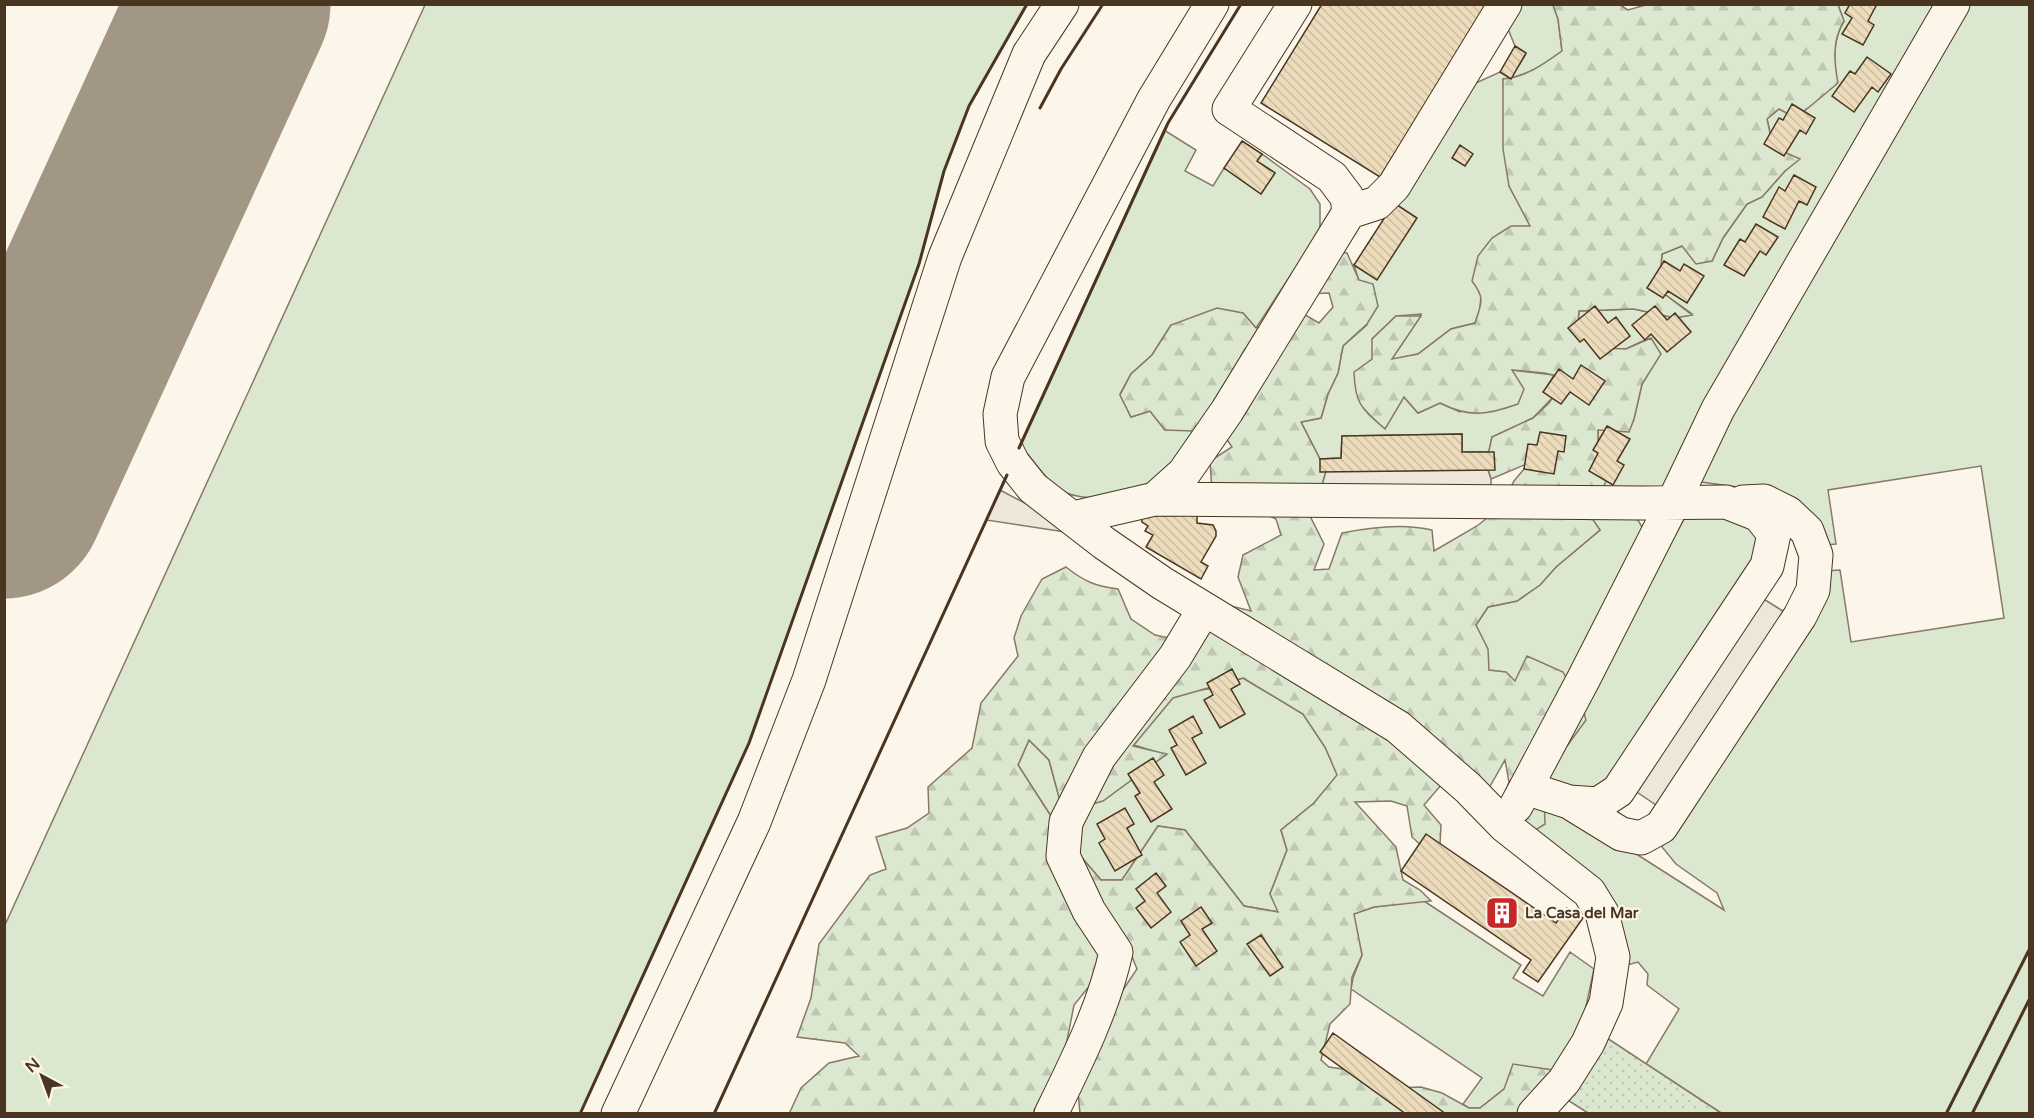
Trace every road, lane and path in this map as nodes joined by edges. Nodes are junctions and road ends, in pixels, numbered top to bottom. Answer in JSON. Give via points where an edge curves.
{"nodes":[{"id":1,"x":1062,"y":4,"type":"edge"},
{"id":2,"x":1212,"y":4,"type":"edge"},
{"id":3,"x":1295,"y":4,"type":"edge"},
{"id":4,"x":1505,"y":4,"type":"edge"},
{"id":5,"x":1953,"y":4,"type":"edge"},
{"id":6,"x":1349,"y":212,"type":"junction"},
{"id":7,"x":1155,"y":499,"type":"junction"},
{"id":8,"x":1726,"y":502,"type":"junction"},
{"id":9,"x":1673,"y":503,"type":"junction"},
{"id":10,"x":1073,"y":518,"type":"junction"},
{"id":11,"x":1204,"y":609,"type":"junction"},
{"id":12,"x":1526,"y":788,"type":"junction"},
{"id":13,"x":1569,"y":802,"type":"junction"},
{"id":14,"x":1505,"y":826,"type":"junction"},
{"id":15,"x":618,"y":1113,"type":"edge"},
{"id":16,"x":1051,"y":1113,"type":"edge"},
{"id":17,"x":1534,"y":1113,"type":"edge"}],
"edges":[{"from":1,"to":15,"type":"lane","via":[[1029,54],[945,257],[809,680],[754,822]]},
{"from":2,"to":10,"type":"lane","via":[[1154,99],[1008,376],[1000,414],[1002,441],[1012,463],[1033,488]]},
{"from":3,"to":6,"type":"lane","via":[[1229,109],[1332,177],[1347,197]]},
{"from":4,"to":6,"type":"lane","via":[[1394,186],[1377,203]]},
{"from":5,"to":9,"type":"lane","via":[[1718,409]]},
{"from":6,"to":7,"type":"lane","via":[[1227,411],[1184,472]]},
{"from":7,"to":9,"type":"lane"},
{"from":7,"to":10,"type":"lane"},
{"from":8,"to":9,"type":"lane"},
{"from":8,"to":13,"type":"lane","via":[[1759,515],[1774,534],[1767,566],[1618,790],[1598,804]]},
{"from":8,"to":13,"type":"lane","via":[[1764,501],[1788,513],[1807,531],[1816,555],[1813,590],[1800,616],[1661,827],[1641,838],[1621,834]]},
{"from":9,"to":12,"type":"lane"},
{"from":10,"to":11,"type":"lane"},
{"from":11,"to":14,"type":"lane","via":[[1398,727]]},
{"from":11,"to":16,"type":"lane","via":[[1175,657],[1100,757],[1066,822],[1063,856],[1089,911],[1116,952],[1110,981]]},
{"from":12,"to":13,"type":"lane"},
{"from":12,"to":14,"type":"lane"},
{"from":14,"to":17,"type":"lane","via":[[1589,892],[1602,913],[1613,957],[1606,1003],[1588,1043],[1564,1081]]}]}
